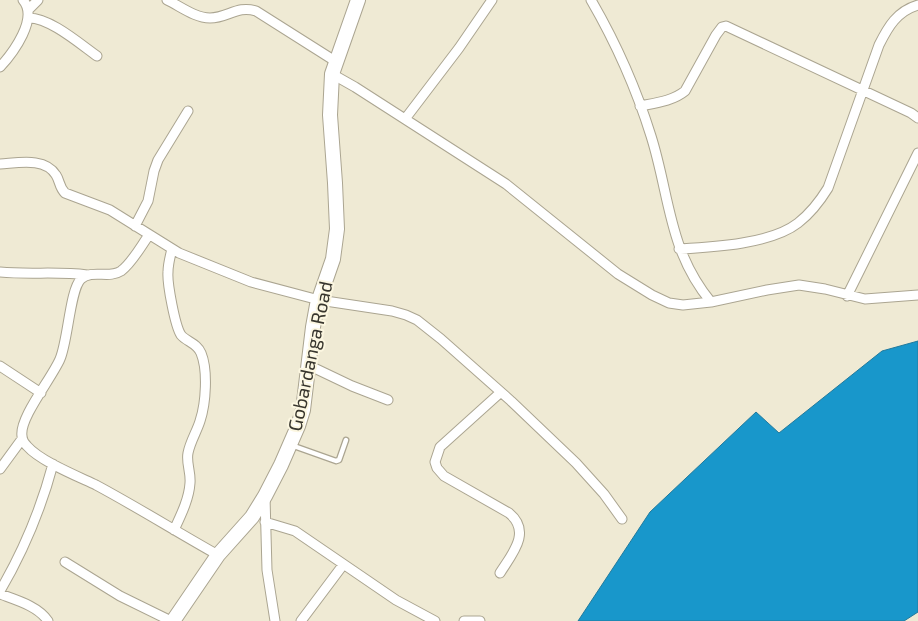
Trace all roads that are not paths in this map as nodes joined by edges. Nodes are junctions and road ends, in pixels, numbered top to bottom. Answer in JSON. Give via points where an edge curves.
{"nodes":[{"id":1,"x":23,"y":0,"type":"edge"},
{"id":2,"x":38,"y":0,"type":"edge"},
{"id":3,"x":167,"y":0,"type":"edge"},
{"id":4,"x":244,"y":0,"type":"edge"},
{"id":5,"x":358,"y":0,"type":"edge"},
{"id":6,"x":492,"y":0,"type":"edge"},
{"id":7,"x":591,"y":0,"type":"edge"},
{"id":8,"x":918,"y":5,"type":"edge"},
{"id":9,"x":238,"y":10,"type":"junction"},
{"id":10,"x":28,"y":14,"type":"junction"},
{"id":11,"x":97,"y":56,"type":"dead end"},
{"id":12,"x":0,"y":67,"type":"edge"},
{"id":13,"x":334,"y":68,"type":"junction"},
{"id":14,"x":862,"y":90,"type":"junction"},
{"id":15,"x":640,"y":106,"type":"junction"},
{"id":16,"x":188,"y":111,"type":"dead end"},
{"id":17,"x":405,"y":118,"type":"junction"},
{"id":18,"x":918,"y":118,"type":"edge"},
{"id":19,"x":918,"y":153,"type":"edge"},
{"id":20,"x":0,"y":164,"type":"edge"},
{"id":21,"x":135,"y":226,"type":"junction"},
{"id":22,"x":149,"y":235,"type":"junction"},
{"id":23,"x":172,"y":249,"type":"junction"},
{"id":24,"x":679,"y":249,"type":"junction"},
{"id":25,"x":0,"y":272,"type":"edge"},
{"id":26,"x":87,"y":275,"type":"junction"},
{"id":27,"x":918,"y":295,"type":"edge"},
{"id":28,"x":847,"y":296,"type":"junction"},
{"id":29,"x":319,"y":300,"type":"junction"},
{"id":30,"x":711,"y":302,"type":"junction"},
{"id":31,"x":308,"y":365,"type":"junction"},
{"id":32,"x":0,"y":366,"type":"edge"},
{"id":33,"x":501,"y":392,"type":"junction"},
{"id":34,"x":41,"y":393,"type":"junction"},
{"id":35,"x":388,"y":400,"type":"dead end"},
{"id":36,"x":22,"y":439,"type":"junction"},
{"id":37,"x":346,"y":440,"type":"dead end"},
{"id":38,"x":290,"y":445,"type":"junction"},
{"id":39,"x":53,"y":464,"type":"junction"},
{"id":40,"x":0,"y":469,"type":"edge"},
{"id":41,"x":265,"y":496,"type":"junction"},
{"id":42,"x":622,"y":519,"type":"dead end"},
{"id":43,"x":266,"y":522,"type":"junction"},
{"id":44,"x":174,"y":530,"type":"junction"},
{"id":45,"x":218,"y":554,"type":"junction"},
{"id":46,"x":65,"y":562,"type":"dead end"},
{"id":47,"x":343,"y":564,"type":"junction"},
{"id":48,"x":500,"y":573,"type":"dead end"},
{"id":49,"x":0,"y":592,"type":"edge"},
{"id":50,"x":48,"y":621,"type":"edge"},
{"id":51,"x":172,"y":621,"type":"edge"},
{"id":52,"x":275,"y":621,"type":"edge"},
{"id":53,"x":301,"y":621,"type":"edge"},
{"id":54,"x":435,"y":621,"type":"edge"},
{"id":55,"x":464,"y":621,"type":"edge"},
{"id":56,"x":480,"y":621,"type":"edge"}],
"edges":[{"from":1,"to":10,"type":"street"},
{"from":2,"to":10,"type":"street"},
{"from":3,"to":9,"type":"street","via":[[205,18],[220,18]]},
{"from":4,"to":9,"type":"street"},
{"from":5,"to":13,"type":"main road","name":"Gobardanga Road"},
{"from":6,"to":17,"type":"street"},
{"from":7,"to":15,"type":"street","via":[[613,38]]},
{"from":8,"to":14,"type":"street","via":[[905,10],[892,22],[879,45]]},
{"from":9,"to":13,"type":"street","via":[[256,12]]},
{"from":10,"to":11,"type":"street"},
{"from":10,"to":12,"type":"street","via":[[17,44]]},
{"from":13,"to":17,"type":"street"},
{"from":13,"to":29,"type":"main road","name":"Gobardanga Road","via":[[330,115],[337,230],[333,259]]},
{"from":14,"to":15,"type":"street","via":[[726,26],[716,35],[685,91],[671,99]]},
{"from":14,"to":18,"type":"street"},
{"from":14,"to":24,"type":"street","via":[[828,188],[808,215],[797,224],[772,235],[718,246]]},
{"from":15,"to":24,"type":"street","via":[[651,136]]},
{"from":16,"to":21,"type":"street","via":[[158,160],[148,201]]},
{"from":17,"to":30,"type":"street","via":[[506,184],[638,287],[669,303]]},
{"from":19,"to":28,"type":"street"},
{"from":20,"to":21,"type":"street","via":[[27,162],[47,167],[55,173],[65,192],[105,208]]},
{"from":21,"to":22,"type":"street"},
{"from":22,"to":23,"type":"street"},
{"from":22,"to":26,"type":"street","via":[[121,271],[111,275]]},
{"from":23,"to":29,"type":"street","via":[[251,282]]},
{"from":23,"to":44,"type":"street","via":[[167,274],[177,326],[201,352],[205,382],[201,419],[188,450],[189,492]]},
{"from":24,"to":30,"type":"street","via":[[698,287]]},
{"from":25,"to":26,"type":"street"},
{"from":26,"to":34,"type":"street","via":[[81,279],[76,291],[64,351]]},
{"from":27,"to":28,"type":"street","via":[[865,300]]},
{"from":28,"to":30,"type":"street","via":[[799,285]]},
{"from":29,"to":31,"type":"main road","name":"Gobardanga Road"},
{"from":29,"to":33,"type":"street","via":[[406,314],[442,339]]},
{"from":31,"to":35,"type":"street"},
{"from":31,"to":38,"type":"main road","name":"Gobardanga Road","via":[[303,410]]},
{"from":32,"to":34,"type":"street"},
{"from":33,"to":42,"type":"street","via":[[592,480]]},
{"from":33,"to":48,"type":"street","via":[[440,447],[435,462],[452,482],[509,513],[520,526],[519,540]]},
{"from":34,"to":36,"type":"street","via":[[22,429]]},
{"from":36,"to":39,"type":"street"},
{"from":36,"to":40,"type":"street"},
{"from":37,"to":38,"type":"lane","via":[[336,461]]},
{"from":38,"to":41,"type":"main road","name":"Gobardanga Road"},
{"from":39,"to":44,"type":"street"},
{"from":39,"to":49,"type":"street","via":[[32,529]]},
{"from":41,"to":43,"type":"street"},
{"from":41,"to":45,"type":"main road","name":"Gobardanga Road","via":[[252,517]]},
{"from":43,"to":47,"type":"street","via":[[295,531]]},
{"from":43,"to":52,"type":"street","via":[[267,570]]},
{"from":44,"to":45,"type":"street"},
{"from":45,"to":51,"type":"main road","name":"Gobardanga Road"},
{"from":46,"to":51,"type":"street","via":[[120,596]]},
{"from":47,"to":53,"type":"street"},
{"from":47,"to":54,"type":"street","via":[[396,600]]},
{"from":49,"to":50,"type":"street","via":[[33,608]]},
{"from":55,"to":56,"type":"street"}]}
